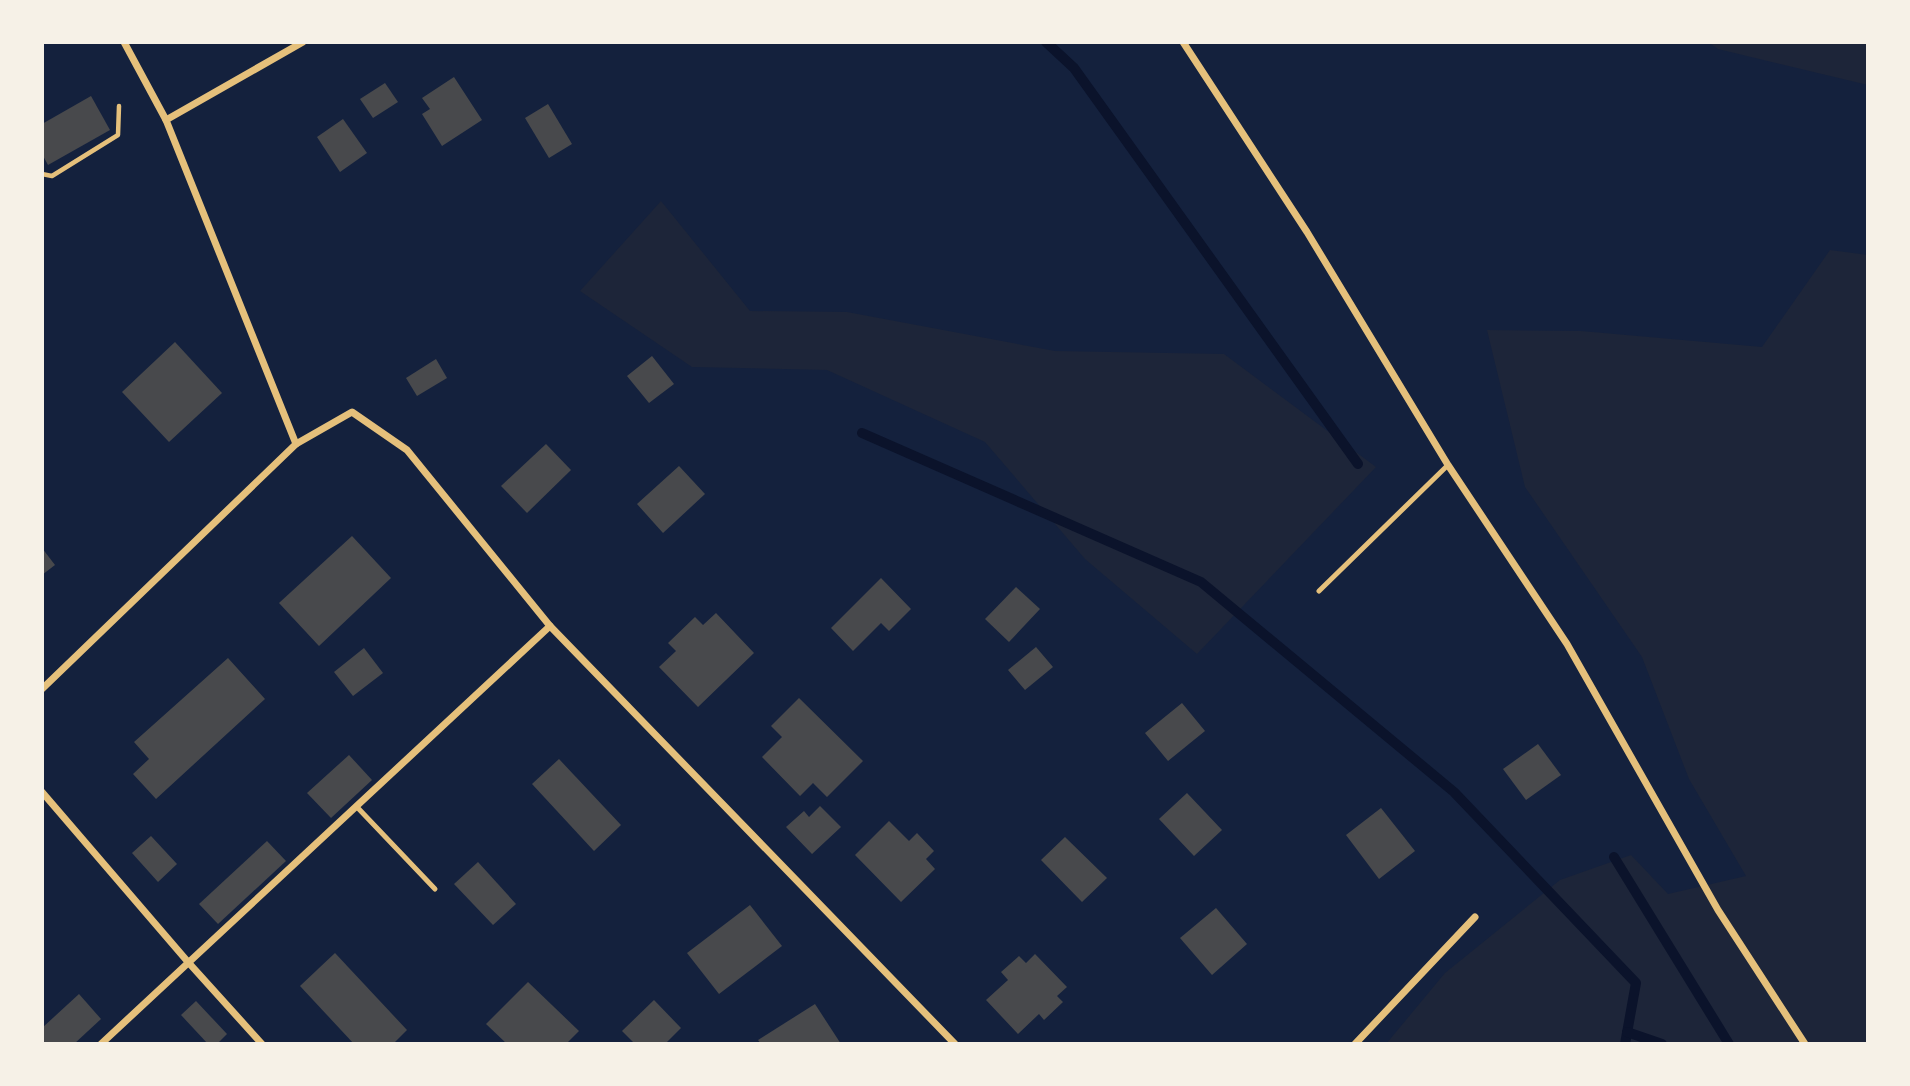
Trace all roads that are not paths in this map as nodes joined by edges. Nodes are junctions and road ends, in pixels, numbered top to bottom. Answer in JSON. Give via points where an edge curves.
{"nodes":[{"id":1,"x":124,"y":42,"type":"edge"},
{"id":2,"x":303,"y":42,"type":"edge"},
{"id":3,"x":1182,"y":42,"type":"edge"},
{"id":4,"x":166,"y":120,"type":"junction"},
{"id":5,"x":296,"y":444,"type":"junction"},
{"id":6,"x":1448,"y":465,"type":"junction"},
{"id":7,"x":1319,"y":591,"type":"dead end"},
{"id":8,"x":550,"y":626,"type":"junction"},
{"id":9,"x":42,"y":689,"type":"edge"},
{"id":10,"x":42,"y":792,"type":"edge"},
{"id":11,"x":356,"y":806,"type":"junction"},
{"id":12,"x":435,"y":890,"type":"dead end"},
{"id":13,"x":1475,"y":917,"type":"dead end"},
{"id":14,"x":188,"y":962,"type":"junction"},
{"id":15,"x":101,"y":1044,"type":"edge"},
{"id":16,"x":262,"y":1044,"type":"edge"},
{"id":17,"x":955,"y":1044,"type":"edge"},
{"id":18,"x":1355,"y":1044,"type":"edge"},
{"id":19,"x":1805,"y":1044,"type":"edge"}],
"edges":[{"from":1,"to":4,"type":"street"},
{"from":2,"to":4,"type":"street"},
{"from":3,"to":6,"type":"street","via":[[1307,232]]},
{"from":4,"to":5,"type":"street"},
{"from":5,"to":8,"type":"street","via":[[352,412],[407,450]]},
{"from":5,"to":9,"type":"street"},
{"from":6,"to":7,"type":"lane"},
{"from":6,"to":19,"type":"street","via":[[1567,644],[1718,910]]},
{"from":8,"to":11,"type":"street"},
{"from":8,"to":17,"type":"street"},
{"from":10,"to":14,"type":"street"},
{"from":11,"to":12,"type":"lane"},
{"from":11,"to":14,"type":"street"},
{"from":13,"to":18,"type":"street"},
{"from":14,"to":15,"type":"street"},
{"from":14,"to":16,"type":"street"}]}
